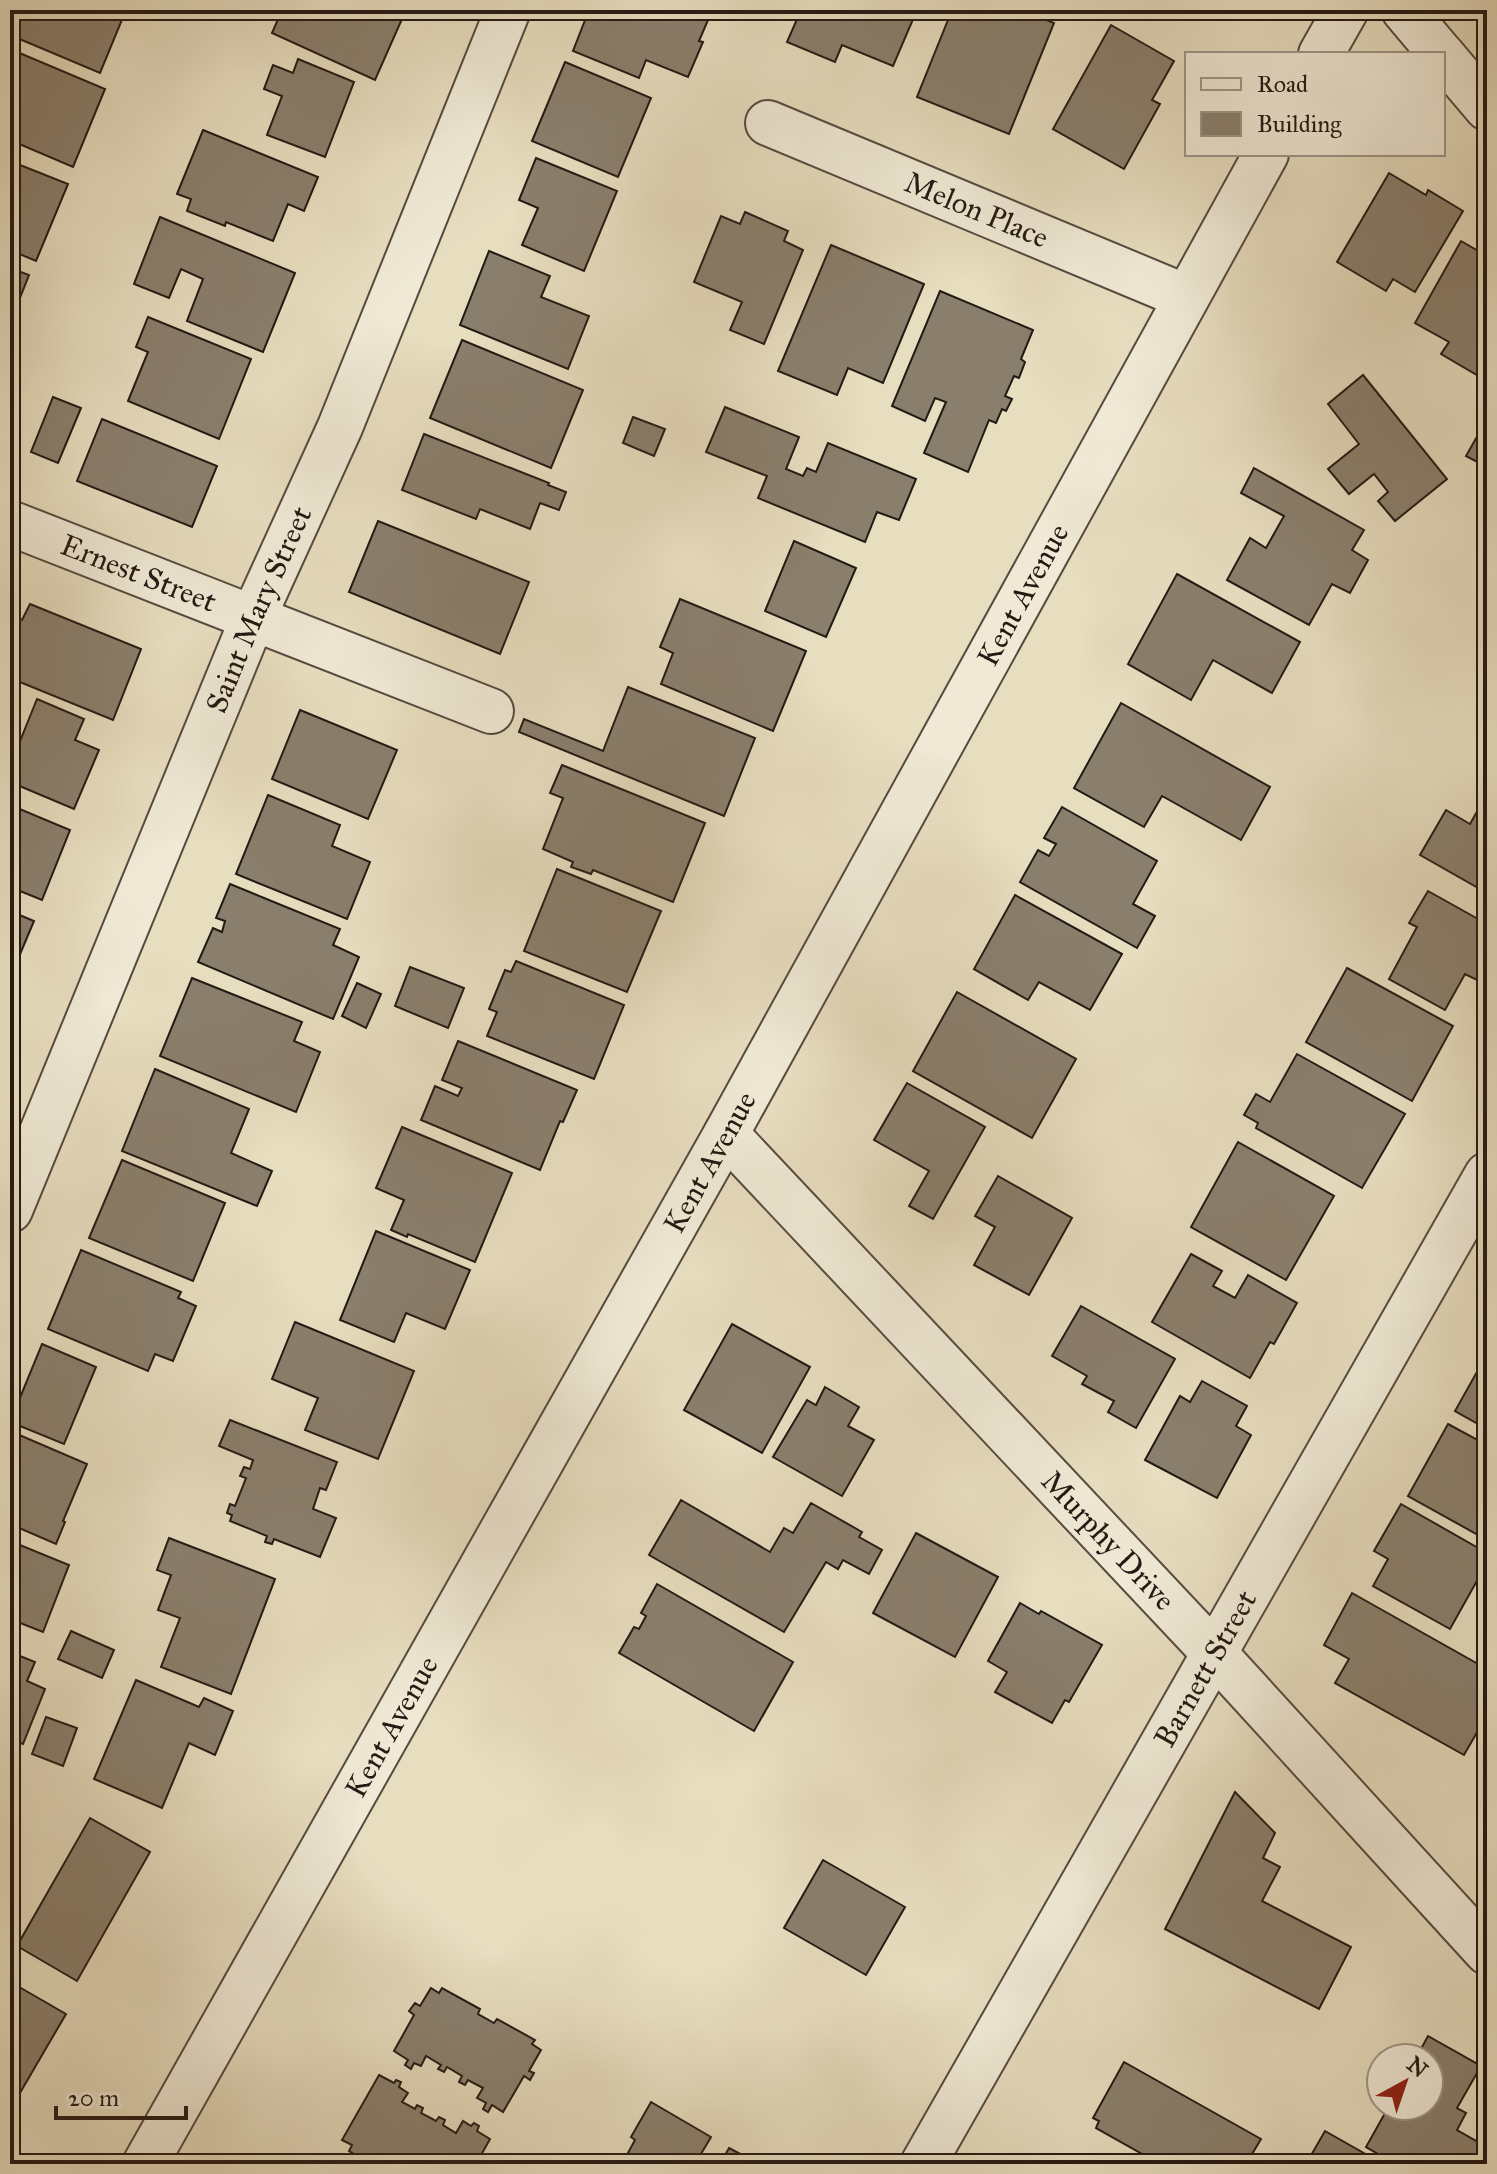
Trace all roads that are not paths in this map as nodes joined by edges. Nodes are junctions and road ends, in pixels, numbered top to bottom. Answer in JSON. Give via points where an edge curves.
{"nodes":[{"id":1,"x":508,"y":10,"type":"edge"},
{"id":2,"x":1346,"y":10,"type":"edge"},
{"id":3,"x":1404,"y":10,"type":"edge"},
{"id":4,"x":1322,"y":52,"type":"edge"},
{"id":5,"x":1439,"y":52,"type":"edge"},
{"id":6,"x":1445,"y":59,"type":"edge"},
{"id":7,"x":1487,"y":108,"type":"edge"},
{"id":8,"x":768,"y":123,"type":"dead end"},
{"id":9,"x":1265,"y":156,"type":"edge"},
{"id":10,"x":1186,"y":297,"type":"junction"},
{"id":11,"x":10,"y":523,"type":"edge"},
{"id":12,"x":253,"y":618,"type":"junction"},
{"id":13,"x":491,"y":711,"type":"dead end"},
{"id":14,"x":726,"y":1134,"type":"junction"},
{"id":15,"x":1487,"y":1175,"type":"edge"},
{"id":16,"x":10,"y":1210,"type":"edge"},
{"id":17,"x":1215,"y":1654,"type":"junction"},
{"id":18,"x":1487,"y":1952,"type":"edge"},
{"id":19,"x":145,"y":2164,"type":"edge"},
{"id":20,"x":923,"y":2164,"type":"edge"}],
"edges":[{"from":1,"to":12,"type":"street","name":"Saint Mary Street","via":[[340,427]]},
{"from":2,"to":4,"type":"street"},
{"from":3,"to":5,"type":"street"},
{"from":6,"to":7,"type":"street"},
{"from":8,"to":10,"type":"street","name":"Melon Place"},
{"from":9,"to":10,"type":"street","name":"Kent Avenue"},
{"from":10,"to":14,"type":"street","name":"Kent Avenue"},
{"from":11,"to":12,"type":"street","name":"Ernest Street"},
{"from":12,"to":13,"type":"street","name":"Ernest Street"},
{"from":12,"to":16,"type":"street","name":"Saint Mary Street"},
{"from":14,"to":17,"type":"street","name":"Murphy Drive"},
{"from":14,"to":19,"type":"street","name":"Kent Avenue"},
{"from":15,"to":17,"type":"street","name":"Barnett Street"},
{"from":17,"to":18,"type":"street","name":"Murphy Drive"},
{"from":17,"to":20,"type":"street","name":"Barnett Street"}]}
